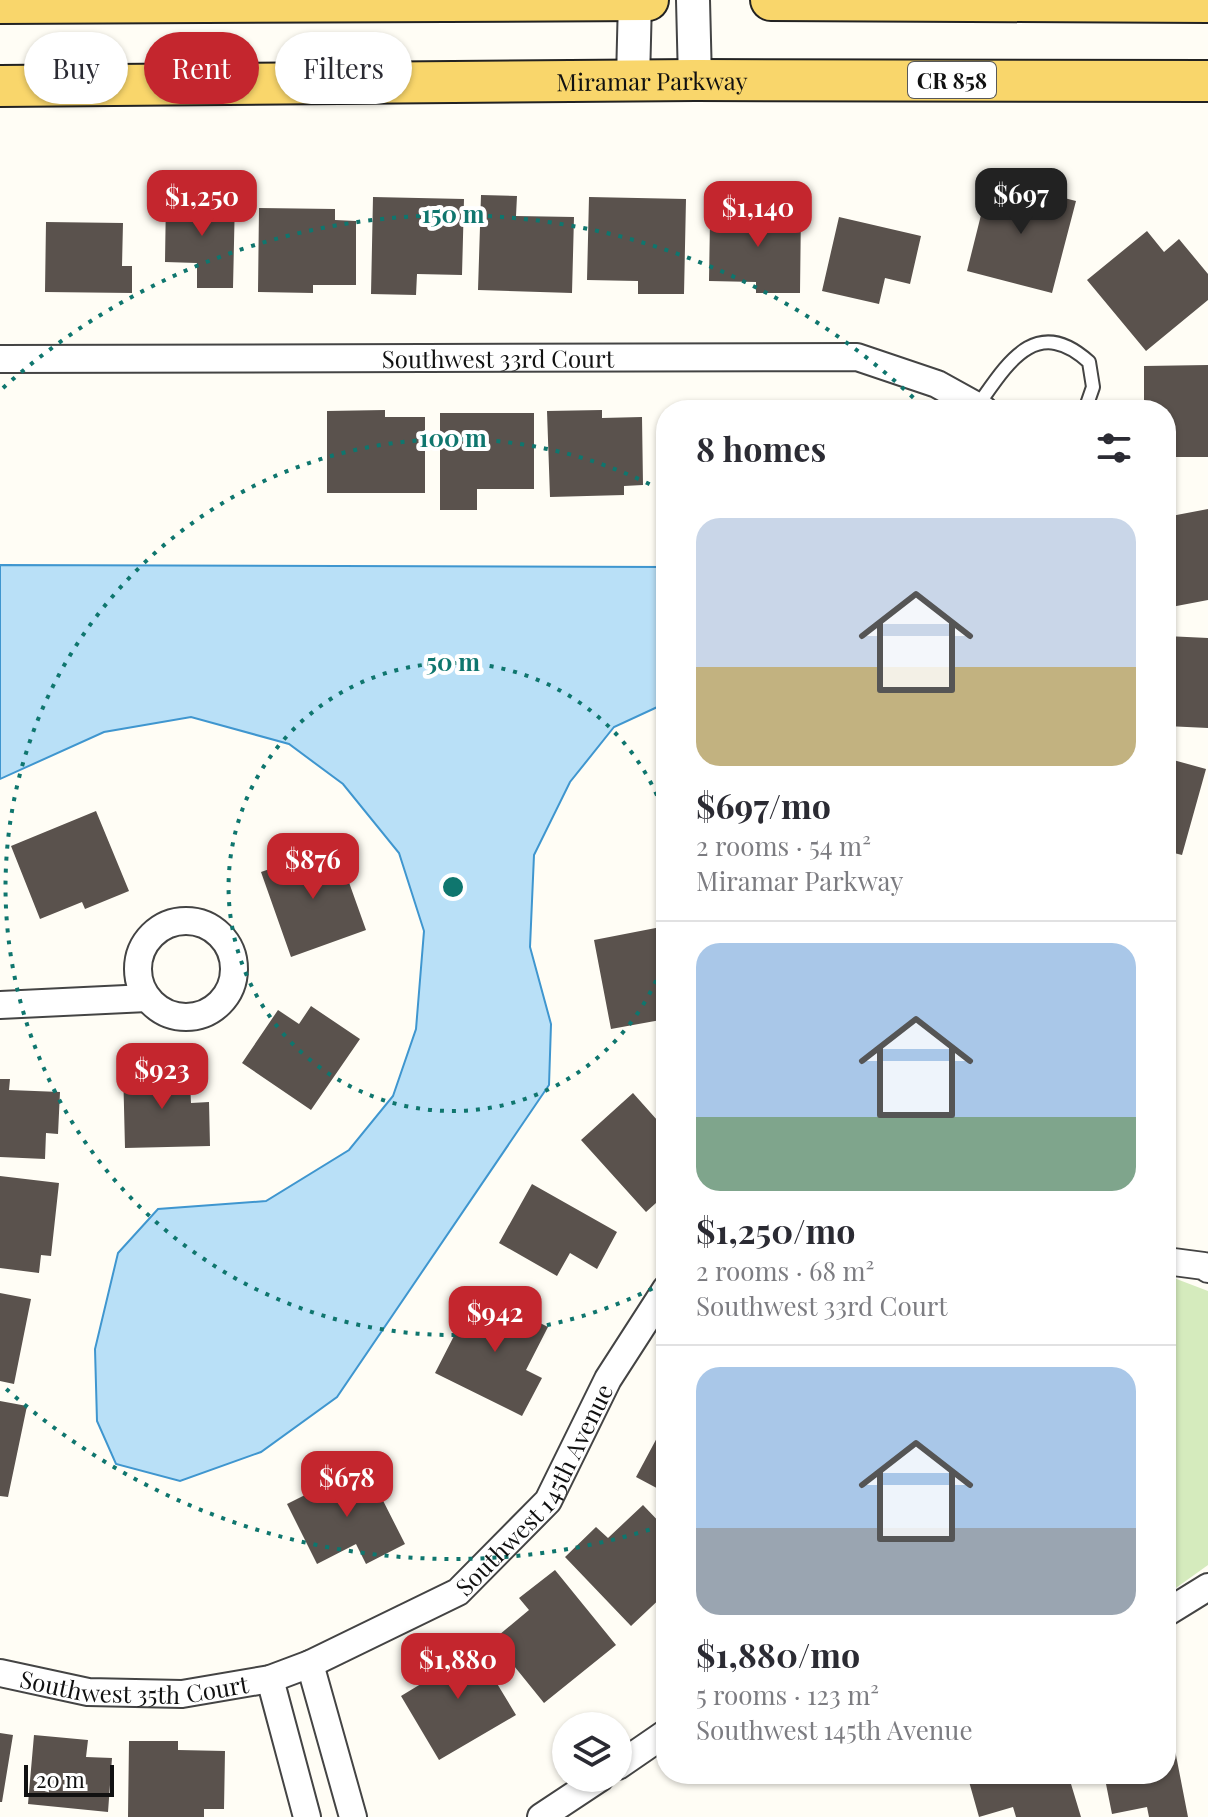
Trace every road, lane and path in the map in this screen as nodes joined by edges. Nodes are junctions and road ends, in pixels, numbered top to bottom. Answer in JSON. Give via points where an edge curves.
{"nodes":[{"id":1,"x":635,"y":0,"type":"edge"},
{"id":2,"x":648,"y":0,"type":"edge"},
{"id":3,"x":693,"y":0,"type":"edge"},
{"id":4,"x":771,"y":0,"type":"edge"},
{"id":5,"x":222,"y":1,"type":"edge"},
{"id":6,"x":1100,"y":1,"type":"edge"},
{"id":7,"x":1208,"y":2,"type":"edge"},
{"id":8,"x":0,"y":3,"type":"edge"},
{"id":9,"x":633,"y":80,"type":"junction"},
{"id":10,"x":695,"y":80,"type":"junction"},
{"id":11,"x":1208,"y":81,"type":"edge"},
{"id":12,"x":0,"y":86,"type":"edge"},
{"id":13,"x":0,"y":359,"type":"edge"},
{"id":14,"x":966,"y":400,"type":"edge"},
{"id":15,"x":986,"y":400,"type":"edge"},
{"id":16,"x":1088,"y":400,"type":"edge"},
{"id":17,"x":147,"y":998,"type":"dead end"},
{"id":18,"x":0,"y":1005,"type":"edge"},
{"id":19,"x":1176,"y":1262,"type":"edge"},
{"id":20,"x":1208,"y":1269,"type":"edge"},
{"id":21,"x":656,"y":1305,"type":"edge"},
{"id":22,"x":1208,"y":1587,"type":"edge"},
{"id":23,"x":1176,"y":1607,"type":"edge"},
{"id":24,"x":310,"y":1664,"type":"junction"},
{"id":25,"x":0,"y":1673,"type":"edge"},
{"id":26,"x":270,"y":1679,"type":"junction"},
{"id":27,"x":656,"y":1740,"type":"edge"},
{"id":28,"x":632,"y":1756,"type":"edge"},
{"id":29,"x":579,"y":1792,"type":"edge"},
{"id":30,"x":307,"y":1817,"type":"edge"},
{"id":31,"x":353,"y":1817,"type":"edge"},
{"id":32,"x":541,"y":1817,"type":"edge"}],
"edges":[{"from":1,"to":2,"type":"main road"},
{"from":1,"to":5,"type":"main road"},
{"from":1,"to":9,"type":"street"},
{"from":3,"to":10,"type":"street"},
{"from":4,"to":6,"type":"main road"},
{"from":5,"to":8,"type":"main road"},
{"from":6,"to":7,"type":"main road"},
{"from":9,"to":10,"type":"main road","name":"Miramar Parkway","number":"CR 858"},
{"from":9,"to":12,"type":"main road","name":"Miramar Parkway","number":"CR 858"},
{"from":10,"to":11,"type":"main road","name":"Miramar Parkway","number":"CR 858"},
{"from":13,"to":14,"type":"street","name":"Southwest 33rd Court","via":[[857,357],[937,384]]},
{"from":15,"to":16,"type":"lane","via":[[1017,353],[1052,342],[1089,362],[1093,387]]},
{"from":17,"to":18,"type":"street"},
{"from":19,"to":20,"type":"street"},
{"from":21,"to":24,"type":"street","name":"Southwest 145th Avenue","via":[[608,1379],[548,1501],[458,1592]]},
{"from":22,"to":23,"type":"street"},
{"from":24,"to":26,"type":"street","name":"Southwest 145th Avenue"},
{"from":24,"to":31,"type":"street"},
{"from":25,"to":26,"type":"street","name":"Southwest 35th Court","via":[[88,1692],[150,1694]]},
{"from":26,"to":30,"type":"street"},
{"from":27,"to":28,"type":"street"},
{"from":29,"to":32,"type":"street"}]}
